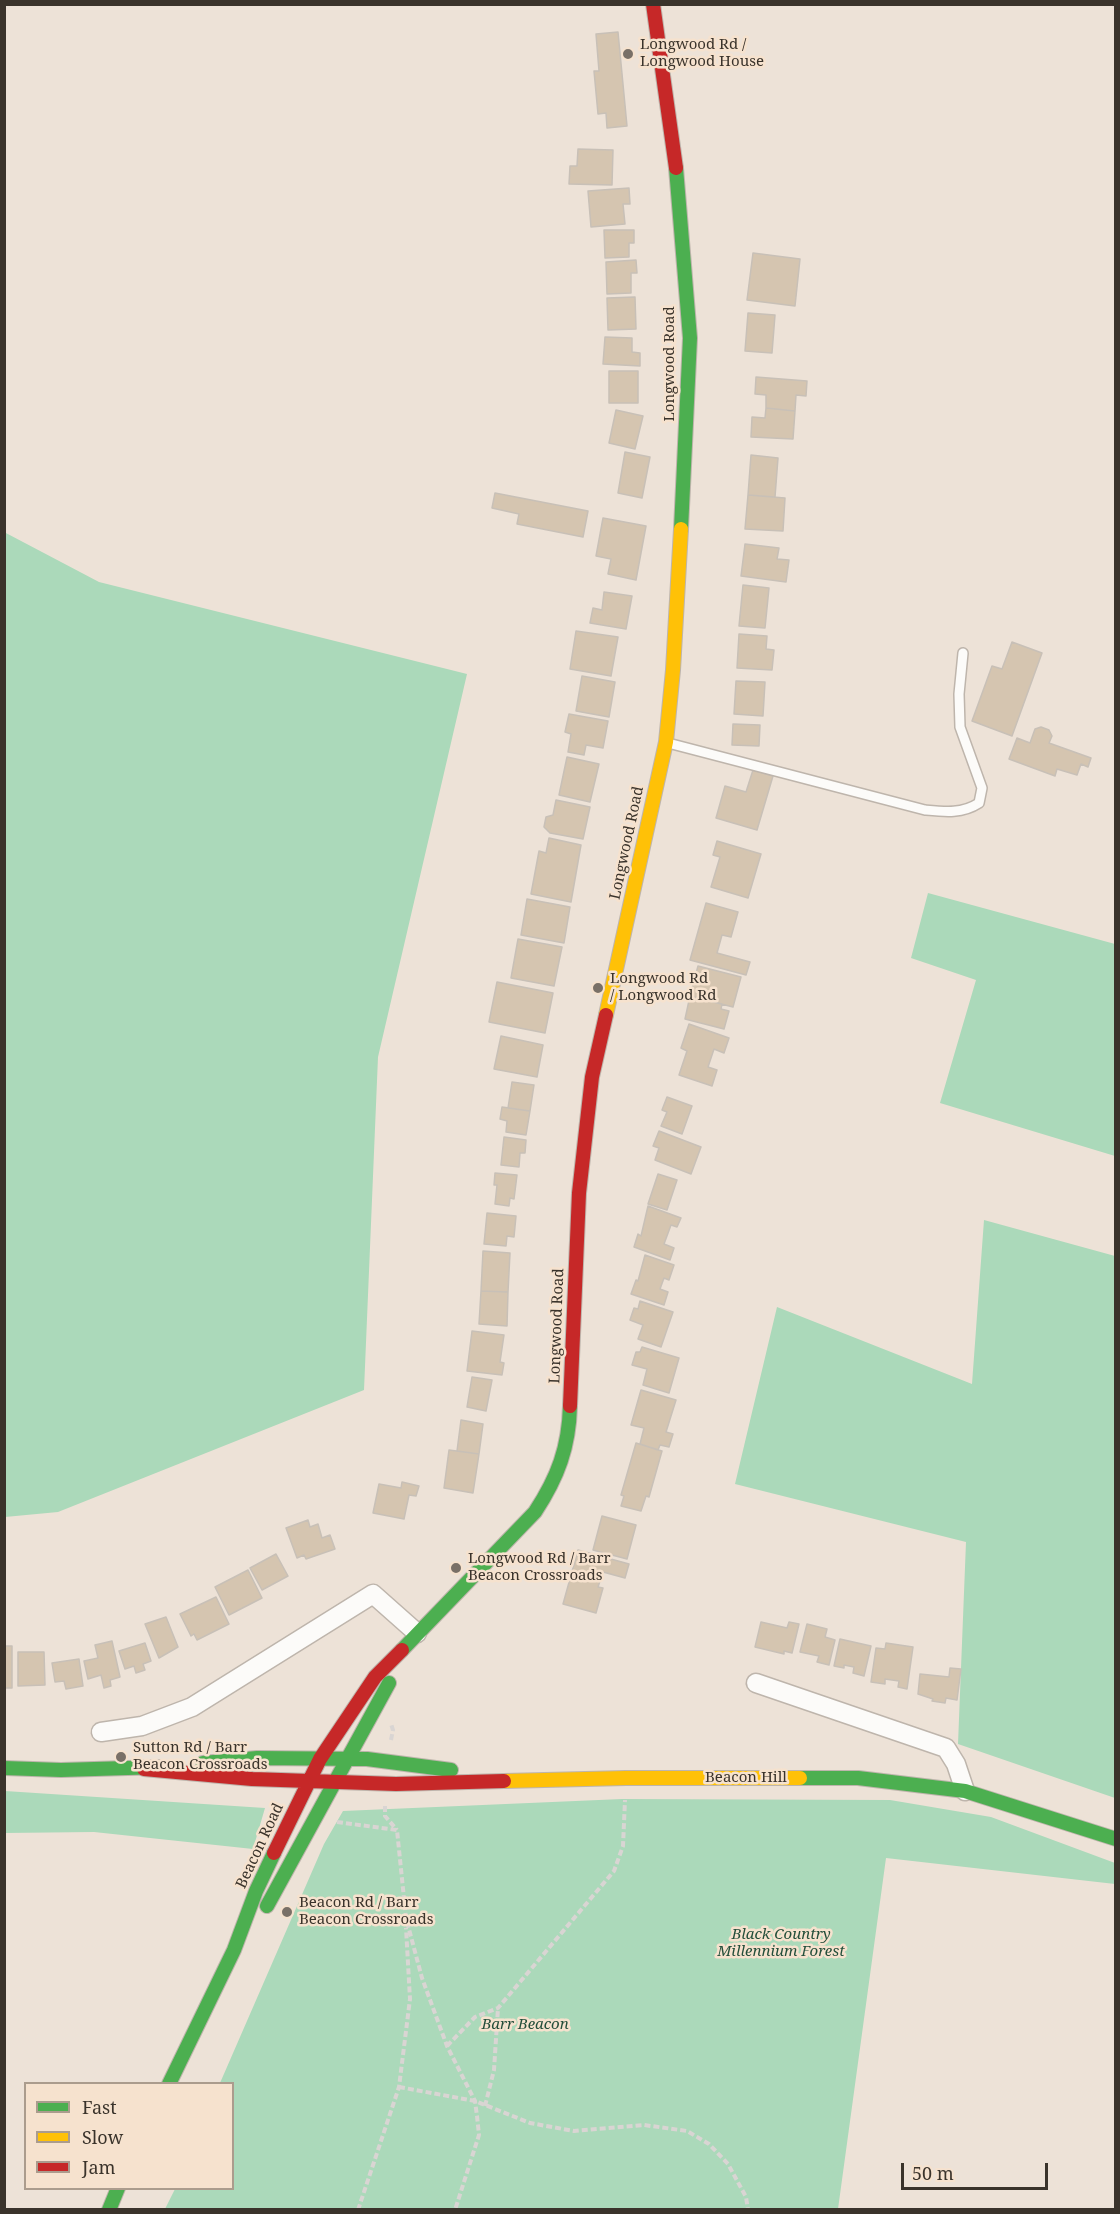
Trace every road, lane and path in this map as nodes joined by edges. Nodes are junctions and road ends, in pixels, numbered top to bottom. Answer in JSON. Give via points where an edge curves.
{"nodes":[{"id":1,"x":653,"y":4,"type":"edge"},
{"id":2,"x":963,"y":653,"type":"dead end"},
{"id":3,"x":666,"y":742,"type":"junction"},
{"id":4,"x":417,"y":1633,"type":"junction"},
{"id":5,"x":756,"y":1683,"type":"dead end"},
{"id":6,"x":101,"y":1732,"type":"dead end"},
{"id":7,"x":320,"y":1759,"type":"junction"},
{"id":8,"x":347,"y":1760,"type":"junction"},
{"id":9,"x":4,"y":1768,"type":"edge"},
{"id":10,"x":144,"y":1768,"type":"junction"},
{"id":11,"x":626,"y":1778,"type":"junction"},
{"id":12,"x":525,"y":1780,"type":"junction"},
{"id":13,"x":309,"y":1781,"type":"junction"},
{"id":14,"x":334,"y":1782,"type":"junction"},
{"id":15,"x":965,"y":1791,"type":"junction"},
{"id":16,"x":385,"y":1801,"type":"dead end"},
{"id":17,"x":335,"y":1822,"type":"dead end"},
{"id":18,"x":397,"y":1830,"type":"junction"},
{"id":19,"x":1116,"y":1839,"type":"edge"},
{"id":20,"x":406,"y":1918,"type":"junction"},
{"id":21,"x":234,"y":1950,"type":"junction"},
{"id":22,"x":498,"y":2008,"type":"junction"},
{"id":23,"x":447,"y":2046,"type":"junction"},
{"id":24,"x":170,"y":2082,"type":"edge"},
{"id":25,"x":399,"y":2087,"type":"junction"},
{"id":26,"x":475,"y":2101,"type":"junction"},
{"id":27,"x":485,"y":2106,"type":"junction"},
{"id":28,"x":117,"y":2190,"type":"edge"},
{"id":29,"x":109,"y":2210,"type":"edge"},
{"id":30,"x":358,"y":2210,"type":"edge"},
{"id":31,"x":455,"y":2210,"type":"edge"},
{"id":32,"x":748,"y":2210,"type":"edge"}],
"edges":[{"from":1,"to":3,"type":"main road","name":"Longwood Road","via":[[675,162],[690,339],[680,576]]},
{"from":2,"to":3,"type":"lane","via":[[960,727],[982,788],[980,803],[970,809],[950,813],[925,810]]},
{"from":3,"to":4,"type":"main road","name":"Longwood Road","via":[[592,1077],[579,1193],[570,1414],[564,1456],[535,1512]]},
{"from":4,"to":6,"type":"street","via":[[373,1594],[192,1707],[142,1726]]},
{"from":4,"to":7,"type":"main road","name":"Longwood Road","via":[[375,1677]]},
{"from":4,"to":8,"type":"main road","name":"Longwood Road"},
{"from":5,"to":15,"type":"street","via":[[946,1748]]},
{"from":7,"to":8,"type":"main road","name":"Beacon Hill"},
{"from":7,"to":10,"type":"main road","name":"Beacon Hill","via":[[257,1758]]},
{"from":7,"to":13,"type":"main road","name":"Beacon Road"},
{"from":8,"to":12,"type":"main road","name":"Beacon Hill","via":[[367,1759]]},
{"from":8,"to":14,"type":"main road","name":"Longwood Road"},
{"from":9,"to":10,"type":"main road"},
{"from":10,"to":13,"type":"main road","name":"Beacon Hill"},
{"from":11,"to":12,"type":"main road","name":"Beacon Hill"},
{"from":11,"to":15,"type":"main road","name":"Beacon Hill","via":[[858,1778]]},
{"from":11,"to":22,"type":"path","via":[[623,1846],[614,1871]]},
{"from":12,"to":14,"type":"main road","name":"Beacon Hill"},
{"from":13,"to":14,"type":"main road","name":"Beacon Hill"},
{"from":13,"to":21,"type":"main road","name":"Beacon Road","via":[[256,1891]]},
{"from":14,"to":21,"type":"main road","name":"Beacon Road","via":[[263,1914]]},
{"from":15,"to":19,"type":"main road","name":"Beacon Hill"},
{"from":16,"to":18,"type":"path","via":[[385,1816]]},
{"from":17,"to":18,"type":"path"},
{"from":18,"to":20,"type":"path"},
{"from":20,"to":23,"type":"path","via":[[422,1978]]},
{"from":20,"to":25,"type":"path","via":[[410,1999]]},
{"from":21,"to":24,"type":"main road","name":"Beacon Road"},
{"from":22,"to":23,"type":"path","via":[[475,2017]]},
{"from":22,"to":27,"type":"path","via":[[494,2070]]},
{"from":23,"to":26,"type":"path"},
{"from":25,"to":26,"type":"path"},
{"from":25,"to":30,"type":"path"},
{"from":26,"to":27,"type":"path"},
{"from":26,"to":31,"type":"path","via":[[479,2135]]},
{"from":27,"to":32,"type":"path","via":[[530,2123],[574,2130],[644,2125],[687,2131],[709,2144],[728,2164],[746,2197]]},
{"from":28,"to":29,"type":"main road"}]}
